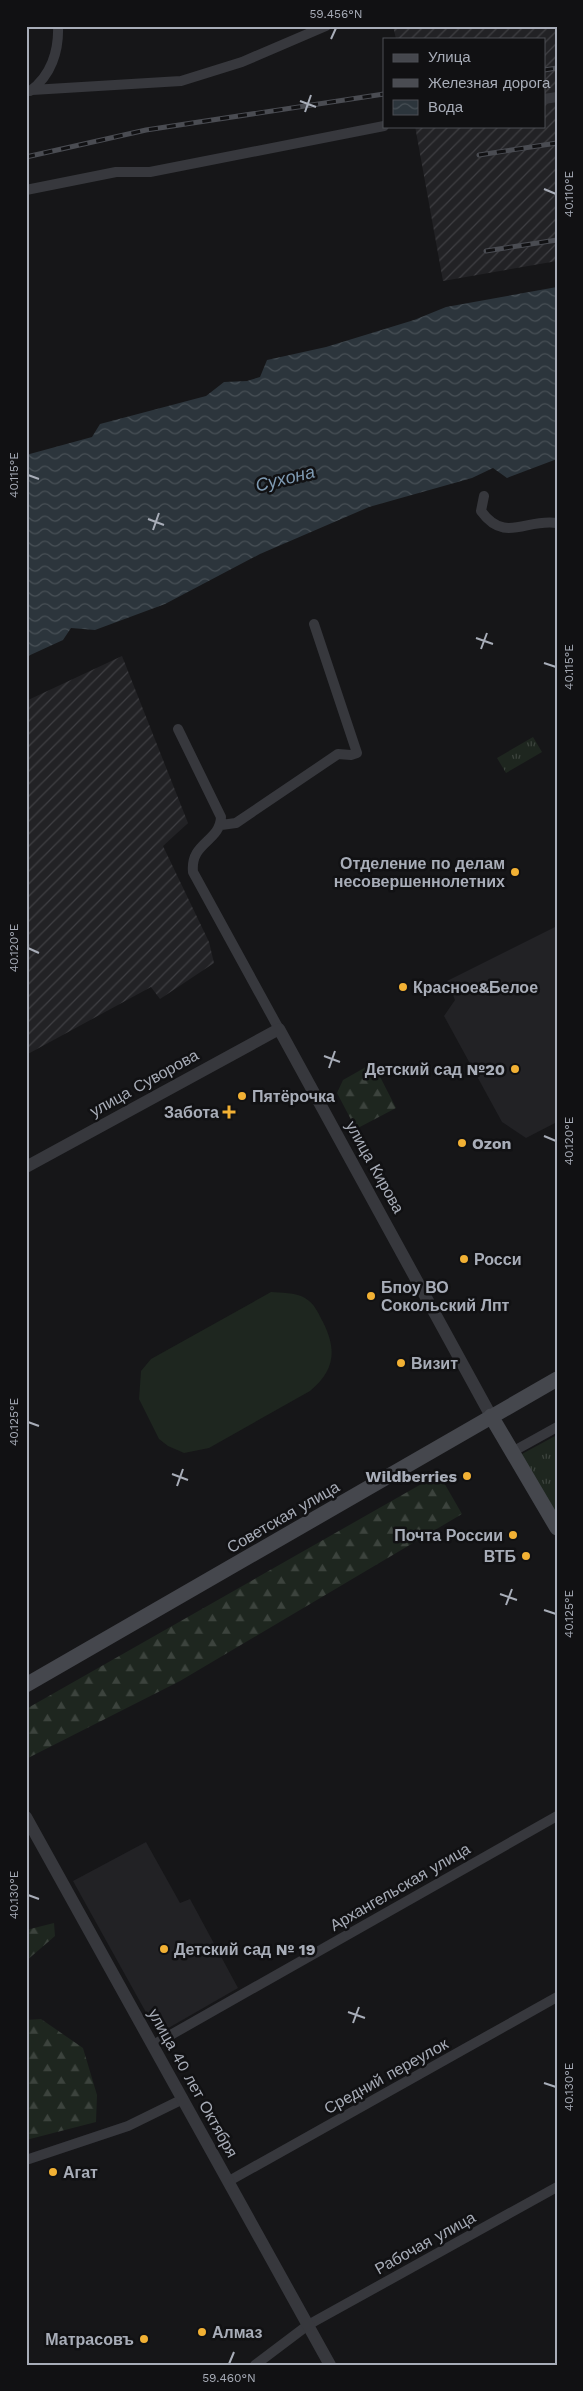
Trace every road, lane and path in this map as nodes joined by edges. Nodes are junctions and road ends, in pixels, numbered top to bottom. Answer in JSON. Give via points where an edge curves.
{"nodes":[{"id":1,"x":58,"y":26,"type":"edge"},
{"id":2,"x":326,"y":26,"type":"edge"},
{"id":3,"x":29,"y":91,"type":"edge"},
{"id":4,"x":383,"y":126,"type":"edge"},
{"id":5,"x":26,"y":190,"type":"edge"},
{"id":6,"x":484,"y":496,"type":"dead end"},
{"id":7,"x":557,"y":523,"type":"edge"},
{"id":8,"x":314,"y":624,"type":"dead end"},
{"id":9,"x":178,"y":729,"type":"dead end"},
{"id":10,"x":221,"y":825,"type":"junction"},
{"id":11,"x":279,"y":1029,"type":"junction"},
{"id":12,"x":26,"y":1167,"type":"edge"},
{"id":13,"x":557,"y":1379,"type":"edge"},
{"id":14,"x":492,"y":1416,"type":"junction"},
{"id":15,"x":557,"y":1427,"type":"edge"},
{"id":16,"x":512,"y":1452,"type":"junction"},
{"id":17,"x":557,"y":1528,"type":"edge"},
{"id":18,"x":26,"y":1685,"type":"edge"},
{"id":19,"x":557,"y":1816,"type":"edge"},
{"id":20,"x":26,"y":1817,"type":"edge"},
{"id":21,"x":557,"y":1997,"type":"edge"},
{"id":22,"x":153,"y":2045,"type":"junction"},
{"id":23,"x":184,"y":2100,"type":"junction"},
{"id":24,"x":26,"y":2160,"type":"edge"},
{"id":25,"x":229,"y":2182,"type":"junction"},
{"id":26,"x":557,"y":2186,"type":"edge"},
{"id":27,"x":308,"y":2325,"type":"junction"},
{"id":28,"x":255,"y":2365,"type":"edge"},
{"id":29,"x":330,"y":2365,"type":"edge"}],
"edges":[{"from":1,"to":3,"type":"street","via":[[52,65]]},
{"from":2,"to":3,"type":"street","via":[[242,62],[181,81]]},
{"from":4,"to":5,"type":"street","via":[[150,172],[116,172]]},
{"from":6,"to":7,"type":"street","via":[[482,511],[490,523],[503,528]]},
{"from":8,"to":10,"type":"street","via":[[357,753],[351,756],[338,754],[236,823]]},
{"from":9,"to":10,"type":"street","via":[[221,817]]},
{"from":10,"to":11,"type":"street","name":"улица Кирова","via":[[196,853],[192,862],[193,872]]},
{"from":11,"to":12,"type":"street","name":"улица Суворова"},
{"from":11,"to":14,"type":"street","name":"улица Кирова"},
{"from":13,"to":14,"type":"main road","name":"Советская улица"},
{"from":14,"to":16,"type":"main road","name":"улица Кирова"},
{"from":14,"to":18,"type":"main road","name":"Советская улица"},
{"from":15,"to":16,"type":"street"},
{"from":16,"to":17,"type":"main road","name":"улица Кирова"},
{"from":19,"to":22,"type":"street","name":"Архангельская улица"},
{"from":20,"to":22,"type":"street","name":"улица 40 лет Октября"},
{"from":21,"to":25,"type":"street","name":"Средний переулок"},
{"from":22,"to":23,"type":"street","name":"улица 40 лет Октября"},
{"from":23,"to":24,"type":"street","via":[[128,2126]]},
{"from":23,"to":25,"type":"street","name":"улица 40 лет Октября"},
{"from":25,"to":27,"type":"street","name":"улица 40 лет Октября"},
{"from":26,"to":27,"type":"street","name":"Рабочая улица"},
{"from":27,"to":28,"type":"street","name":"Рабочая улица"},
{"from":27,"to":29,"type":"street","name":"улица 40 лет Октября"}]}
